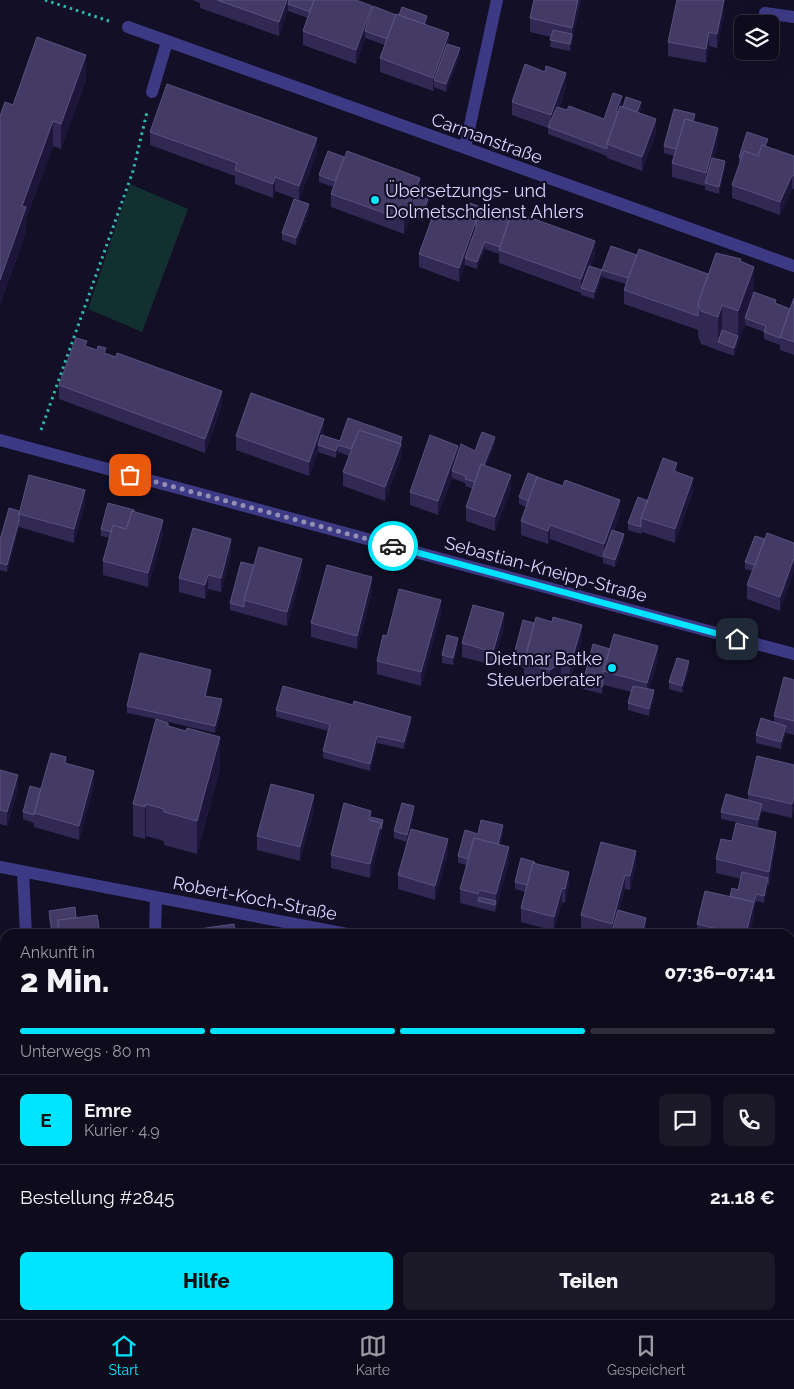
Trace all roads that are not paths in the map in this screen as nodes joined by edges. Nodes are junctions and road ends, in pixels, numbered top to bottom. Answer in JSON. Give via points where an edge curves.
{"nodes":[{"id":1,"x":497,"y":0,"type":"edge"},
{"id":2,"x":765,"y":13,"type":"dead end"},
{"id":3,"x":794,"y":17,"type":"edge"},
{"id":4,"x":128,"y":27,"type":"road end"},
{"id":5,"x":168,"y":42,"type":"junction"},
{"id":6,"x":152,"y":92,"type":"road end"},
{"id":7,"x":464,"y":148,"type":"junction"},
{"id":8,"x":794,"y":266,"type":"edge"},
{"id":9,"x":0,"y":440,"type":"edge"},
{"id":10,"x":794,"y":654,"type":"edge"},
{"id":11,"x":0,"y":867,"type":"edge"},
{"id":12,"x":24,"y":872,"type":"junction"},
{"id":13,"x":156,"y":898,"type":"junction"},
{"id":14,"x":26,"y":929,"type":"edge"},
{"id":15,"x":155,"y":929,"type":"edge"},
{"id":16,"x":320,"y":929,"type":"edge"}],
"edges":[{"from":1,"to":7,"type":"street"},
{"from":2,"to":3,"type":"street"},
{"from":4,"to":5,"type":"street","name":"Carmanstraße"},
{"from":5,"to":6,"type":"street"},
{"from":5,"to":7,"type":"street","name":"Carmanstraße"},
{"from":7,"to":8,"type":"street","name":"Carmanstraße"},
{"from":9,"to":10,"type":"street","name":"Sebastian-Kneipp-Straße"},
{"from":11,"to":12,"type":"street","name":"Robert-Koch-Straße"},
{"from":12,"to":13,"type":"street","name":"Robert-Koch-Straße"},
{"from":12,"to":14,"type":"street"},
{"from":13,"to":15,"type":"street","name":"Robert-Koch-Straße"},
{"from":13,"to":16,"type":"street","name":"Robert-Koch-Straße"}]}
